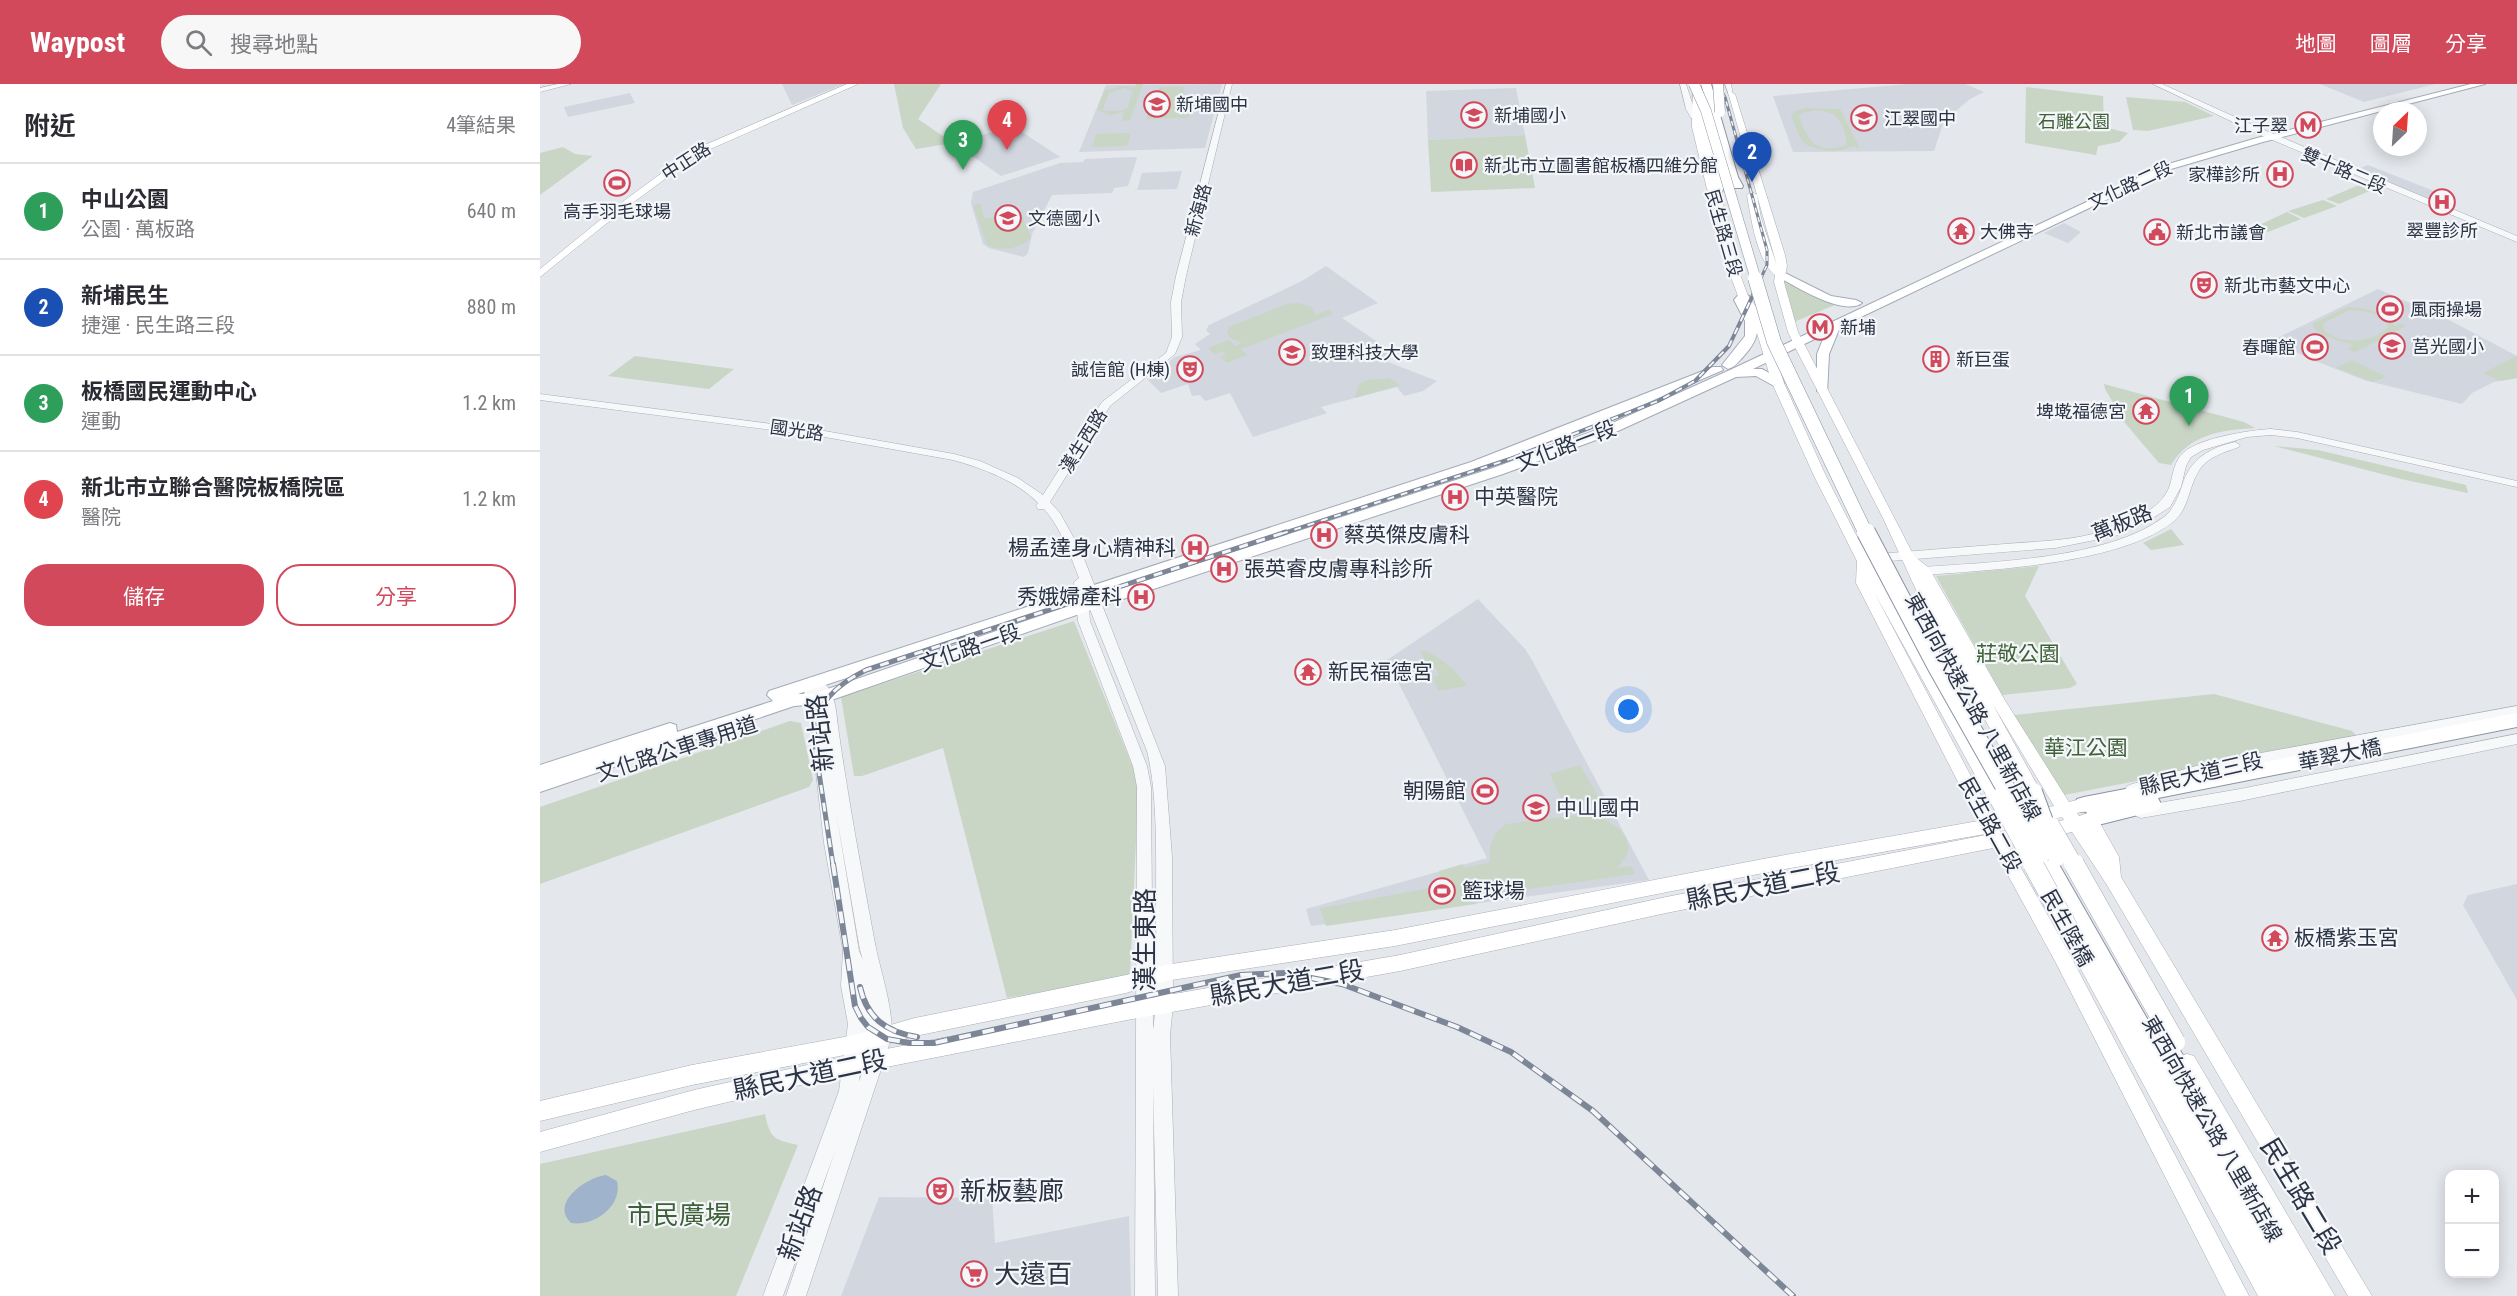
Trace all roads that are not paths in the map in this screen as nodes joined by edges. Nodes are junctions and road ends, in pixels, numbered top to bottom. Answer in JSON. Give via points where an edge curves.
{"nodes":[{"id":1,"x":557,"y":84,"type":"edge"},
{"id":2,"x":568,"y":84,"type":"edge"},
{"id":3,"x":854,"y":84,"type":"edge"},
{"id":4,"x":1229,"y":84,"type":"edge"},
{"id":5,"x":1683,"y":84,"type":"edge"},
{"id":6,"x":1689,"y":84,"type":"edge"},
{"id":7,"x":1696,"y":84,"type":"edge"},
{"id":8,"x":1705,"y":84,"type":"edge"},
{"id":9,"x":1713,"y":84,"type":"edge"},
{"id":10,"x":1718,"y":84,"type":"edge"},
{"id":11,"x":1728,"y":84,"type":"edge"},
{"id":12,"x":2156,"y":84,"type":"edge"},
{"id":13,"x":2172,"y":84,"type":"edge"},
{"id":14,"x":2454,"y":84,"type":"edge"},
{"id":15,"x":2481,"y":84,"type":"edge"},
{"id":16,"x":540,"y":89,"type":"edge"},
{"id":17,"x":2174,"y":93,"type":"junction"},
{"id":18,"x":1731,"y":94,"type":"joint"},
{"id":19,"x":1694,"y":116,"type":"junction"},
{"id":20,"x":2269,"y":136,"type":"junction"},
{"id":21,"x":1736,"y":146,"type":"dead end"},
{"id":22,"x":1744,"y":156,"type":"junction"},
{"id":23,"x":1733,"y":186,"type":"junction"},
{"id":24,"x":1717,"y":199,"type":"junction"},
{"id":25,"x":1756,"y":218,"type":"junction"},
{"id":26,"x":2517,"y":239,"type":"edge"},
{"id":27,"x":2517,"y":244,"type":"edge"},
{"id":28,"x":540,"y":274,"type":"edge"},
{"id":29,"x":1781,"y":274,"type":"junction"},
{"id":30,"x":1743,"y":296,"type":"junction"},
{"id":31,"x":1856,"y":303,"type":"junction"},
{"id":32,"x":1835,"y":324,"type":"junction"},
{"id":33,"x":1177,"y":337,"type":"joint"},
{"id":34,"x":1796,"y":337,"type":"junction"},
{"id":35,"x":1768,"y":351,"type":"junction"},
{"id":36,"x":1731,"y":369,"type":"junction"},
{"id":37,"x":1778,"y":383,"type":"junction"},
{"id":38,"x":1823,"y":391,"type":"junction"},
{"id":39,"x":540,"y":397,"type":"edge"},
{"id":40,"x":2517,"y":484,"type":"edge"},
{"id":41,"x":2517,"y":491,"type":"edge"},
{"id":42,"x":1044,"y":500,"type":"junction"},
{"id":43,"x":1889,"y":518,"type":"junction"},
{"id":44,"x":1848,"y":533,"type":"junction"},
{"id":45,"x":1906,"y":557,"type":"junction"},
{"id":46,"x":1864,"y":560,"type":"junction"},
{"id":47,"x":1919,"y":572,"type":"junction"},
{"id":48,"x":1088,"y":600,"type":"junction"},
{"id":49,"x":814,"y":682,"type":"junction"},
{"id":50,"x":820,"y":698,"type":"junction"},
{"id":51,"x":2517,"y":711,"type":"edge"},
{"id":52,"x":2517,"y":720,"type":"edge"},
{"id":53,"x":2517,"y":730,"type":"edge"},
{"id":54,"x":2517,"y":739,"type":"edge"},
{"id":55,"x":540,"y":772,"type":"edge"},
{"id":56,"x":540,"y":785,"type":"edge"},
{"id":57,"x":2033,"y":792,"type":"junction"},
{"id":58,"x":540,"y":795,"type":"edge"},
{"id":59,"x":2166,"y":795,"type":"junction"},
{"id":60,"x":1996,"y":796,"type":"junction"},
{"id":61,"x":2082,"y":816,"type":"junction"},
{"id":62,"x":1993,"y":833,"type":"junction"},
{"id":63,"x":2041,"y":840,"type":"junction"},
{"id":64,"x":1165,"y":973,"type":"junction"},
{"id":65,"x":1146,"y":977,"type":"junction"},
{"id":66,"x":1165,"y":1005,"type":"junction"},
{"id":67,"x":1144,"y":1008,"type":"junction"},
{"id":68,"x":870,"y":1040,"type":"junction"},
{"id":69,"x":875,"y":1061,"type":"junction"},
{"id":70,"x":853,"y":1066,"type":"junction"},
{"id":71,"x":540,"y":1111,"type":"edge"},
{"id":72,"x":540,"y":1142,"type":"edge"},
{"id":73,"x":773,"y":1296,"type":"edge"},
{"id":74,"x":796,"y":1296,"type":"edge"},
{"id":75,"x":1145,"y":1296,"type":"edge"},
{"id":76,"x":1168,"y":1296,"type":"edge"},
{"id":77,"x":2238,"y":1296,"type":"edge"},
{"id":78,"x":2270,"y":1296,"type":"edge"},
{"id":79,"x":2290,"y":1296,"type":"edge"},
{"id":80,"x":2307,"y":1296,"type":"edge"},
{"id":81,"x":2324,"y":1296,"type":"edge"},
{"id":82,"x":2361,"y":1296,"type":"edge"}],
"edges":[{"from":1,"to":16,"type":"street"},
{"from":2,"to":16,"type":"street"},
{"from":3,"to":28,"type":"main road","name":"中正路","via":[[696,152]]},
{"from":4,"to":33,"type":"street","name":"新海路","via":[[1181,276],[1176,302]]},
{"from":5,"to":19,"type":"street","name":"民生路三段"},
{"from":6,"to":24,"type":"highway","via":[[1710,148],[1719,187]]},
{"from":7,"to":19,"type":"main road","name":"民生路三段"},
{"from":7,"to":23,"type":"highway","name":"東西向快速公路 八里新店線","bridge":true},
{"from":8,"to":23,"type":"highway"},
{"from":9,"to":10,"type":"main road","via":[[1727,117],[1725,96]]},
{"from":10,"to":23,"type":"highway","name":"東西向快速公路 八里新店線","bridge":true},
{"from":11,"to":18,"type":"street","name":"民生路三段"},
{"from":12,"to":17,"type":"street"},
{"from":13,"to":17,"type":"street"},
{"from":14,"to":20,"type":"main road","name":"文化路二段"},
{"from":15,"to":20,"type":"main road","name":"文化路二段"},
{"from":17,"to":20,"type":"street"},
{"from":18,"to":22,"type":"main road","name":"民生路三段"},
{"from":19,"to":24,"type":"main road","name":"民生路三段"},
{"from":20,"to":26,"type":"street","name":"雙十路二段"},
{"from":20,"to":27,"type":"street","name":"雙十路二段"},
{"from":20,"to":31,"type":"main road","name":"文化路二段","via":[[2149,165]]},
{"from":20,"to":32,"type":"main road","name":"文化路二段","via":[[2152,173]]},
{"from":21,"to":22,"type":"main road"},
{"from":22,"to":25,"type":"main road","name":"民生路三段"},
{"from":22,"to":29,"type":"main road","name":"民生路三段","via":[[1780,255]]},
{"from":23,"to":63,"type":"highway","name":"東西向快速公路 八里新店線","bridge":true,"via":[[1774,342],[1817,438],[1937,669]]},
{"from":24,"to":25,"type":"main road","via":[[1748,202]]},
{"from":24,"to":30,"type":"main road","name":"民生路三段"},
{"from":25,"to":29,"type":"main road","name":"民生路三段","via":[[1770,266]]},
{"from":29,"to":31,"type":"main road","via":[[1828,299]]},
{"from":29,"to":34,"type":"main road","name":"民生路三段","via":[[1779,282]]},
{"from":30,"to":35,"type":"main road","name":"民生路三段","via":[[1756,313]]},
{"from":30,"to":36,"type":"main road","via":[[1740,300],[1748,312],[1752,336]]},
{"from":31,"to":34,"type":"main road","name":"文化路二段"},
{"from":32,"to":34,"type":"main road","name":"文化路二段"},
{"from":32,"to":38,"type":"main road","via":[[1823,354]]},
{"from":33,"to":42,"type":"street","name":"漢生西路","via":[[1170,354],[1106,404]]},
{"from":34,"to":35,"type":"main road","name":"文化路一段"},
{"from":34,"to":38,"type":"main road","name":"民生路二段"},
{"from":35,"to":36,"type":"main road","name":"文化路一段"},
{"from":35,"to":37,"type":"main road","name":"民生路二段"},
{"from":36,"to":37,"type":"main road","via":[[1758,372]]},
{"from":36,"to":48,"type":"main road","name":"文化路一段","via":[[1476,465]]},
{"from":37,"to":44,"type":"main road","name":"民生路二段"},
{"from":38,"to":43,"type":"main road","name":"民生路二段"},
{"from":39,"to":42,"type":"street","name":"國光路","via":[[784,428],[924,451],[996,472]]},
{"from":40,"to":45,"type":"street","name":"萬板路","via":[[2297,435],[2246,434],[2225,438],[2187,455],[2166,504],[2118,530],[2055,544]]},
{"from":41,"to":47,"type":"street","name":"萬板路","via":[[2318,445],[2258,440],[2217,452],[2198,464],[2185,498],[2171,518],[2136,537],[2074,554]]},
{"from":42,"to":48,"type":"street","via":[[1041,506],[1057,527]]},
{"from":43,"to":44,"type":"main road","via":[[1876,546],[1861,543]]},
{"from":43,"to":45,"type":"main road","name":"民生路二段"},
{"from":44,"to":46,"type":"main road","name":"民生路二段"},
{"from":45,"to":46,"type":"street","name":"萬板路"},
{"from":45,"to":47,"type":"main road","name":"民生路二段"},
{"from":46,"to":60,"type":"main road","name":"民生陸橋"},
{"from":46,"to":62,"type":"main road","name":"民生路二段","via":[[1863,583]]},
{"from":47,"to":57,"type":"main road","name":"民生陸橋","via":[[1968,677]]},
{"from":47,"to":61,"type":"main road","name":"民生路二段","via":[[2001,706]]},
{"from":48,"to":49,"type":"main road","name":"文化路一段"},
{"from":48,"to":50,"type":"main road","name":"文化路一段"},
{"from":48,"to":64,"type":"street","name":"漢生東路","via":[[1158,766]]},
{"from":48,"to":65,"type":"street","name":"漢生東路","via":[[1083,621],[1143,776]]},
{"from":49,"to":50,"type":"street","name":"新站路"},
{"from":49,"to":55,"type":"main road","name":"文化路一段"},
{"from":50,"to":56,"type":"main road","name":"文化路一段","via":[[794,700]]},
{"from":50,"to":58,"type":"main road","name":"文化路公車專用道","via":[[796,710]]},
{"from":50,"to":68,"type":"street","name":"新站路","via":[[832,843],[851,950],[849,986],[857,1024]]},
{"from":50,"to":68,"type":"street","name":"新站路","via":[[884,1019]]},
{"from":51,"to":61,"type":"street","name":"縣民大道三段","via":[[2207,769],[2157,782]]},
{"from":52,"to":59,"type":"highway","name":"華翠大橋"},
{"from":53,"to":59,"type":"highway","name":"華翠大橋"},
{"from":54,"to":61,"type":"street","name":"縣民大道三段","via":[[2240,795]]},
{"from":57,"to":63,"type":"highway","bridge":true},
{"from":57,"to":81,"type":"main road","name":"民生陸橋","bridge":true},
{"from":59,"to":61,"type":"highway"},
{"from":60,"to":63,"type":"highway","bridge":true},
{"from":60,"to":78,"type":"main road","name":"民生陸橋","bridge":true},
{"from":61,"to":63,"type":"main road","name":"縣民大道三段"},
{"from":61,"to":82,"type":"main road","name":"民生路二段","via":[[2113,880]]},
{"from":62,"to":63,"type":"main road","name":"縣民大道二段"},
{"from":62,"to":64,"type":"main road","name":"縣民大道二段","via":[[1763,866],[1407,936]]},
{"from":62,"to":66,"type":"main road","name":"縣民大道二段","via":[[1400,963]]},
{"from":62,"to":77,"type":"main road","name":"民生路二段"},
{"from":63,"to":79,"type":"highway","name":"東西向快速公路 八里新店線"},
{"from":63,"to":80,"type":"highway","name":"東西向快速公路 八里新店線"},
{"from":64,"to":65,"type":"main road","name":"縣民大道二段"},
{"from":64,"to":66,"type":"street","name":"漢生東路"},
{"from":65,"to":67,"type":"street","name":"漢生東路"},
{"from":65,"to":68,"type":"main road","name":"縣民大道二段"},
{"from":66,"to":67,"type":"main road","name":"縣民大道二段"},
{"from":66,"to":76,"type":"street","name":"漢生東路","via":[[1161,1035]]},
{"from":67,"to":69,"type":"main road","name":"縣民大道二段"},
{"from":67,"to":75,"type":"street","name":"漢生東路"},
{"from":68,"to":69,"type":"street","via":[[870,1054]]},
{"from":68,"to":70,"type":"street","name":"新站路"},
{"from":68,"to":71,"type":"main road","name":"縣民大道二段","via":[[692,1075]]},
{"from":69,"to":70,"type":"main road","name":"縣民大道二段"},
{"from":69,"to":74,"type":"street","name":"新站路"},
{"from":70,"to":72,"type":"main road","name":"縣民大道二段","via":[[694,1100]]},
{"from":70,"to":73,"type":"street","name":"新站路","via":[[848,1091]]}]}
